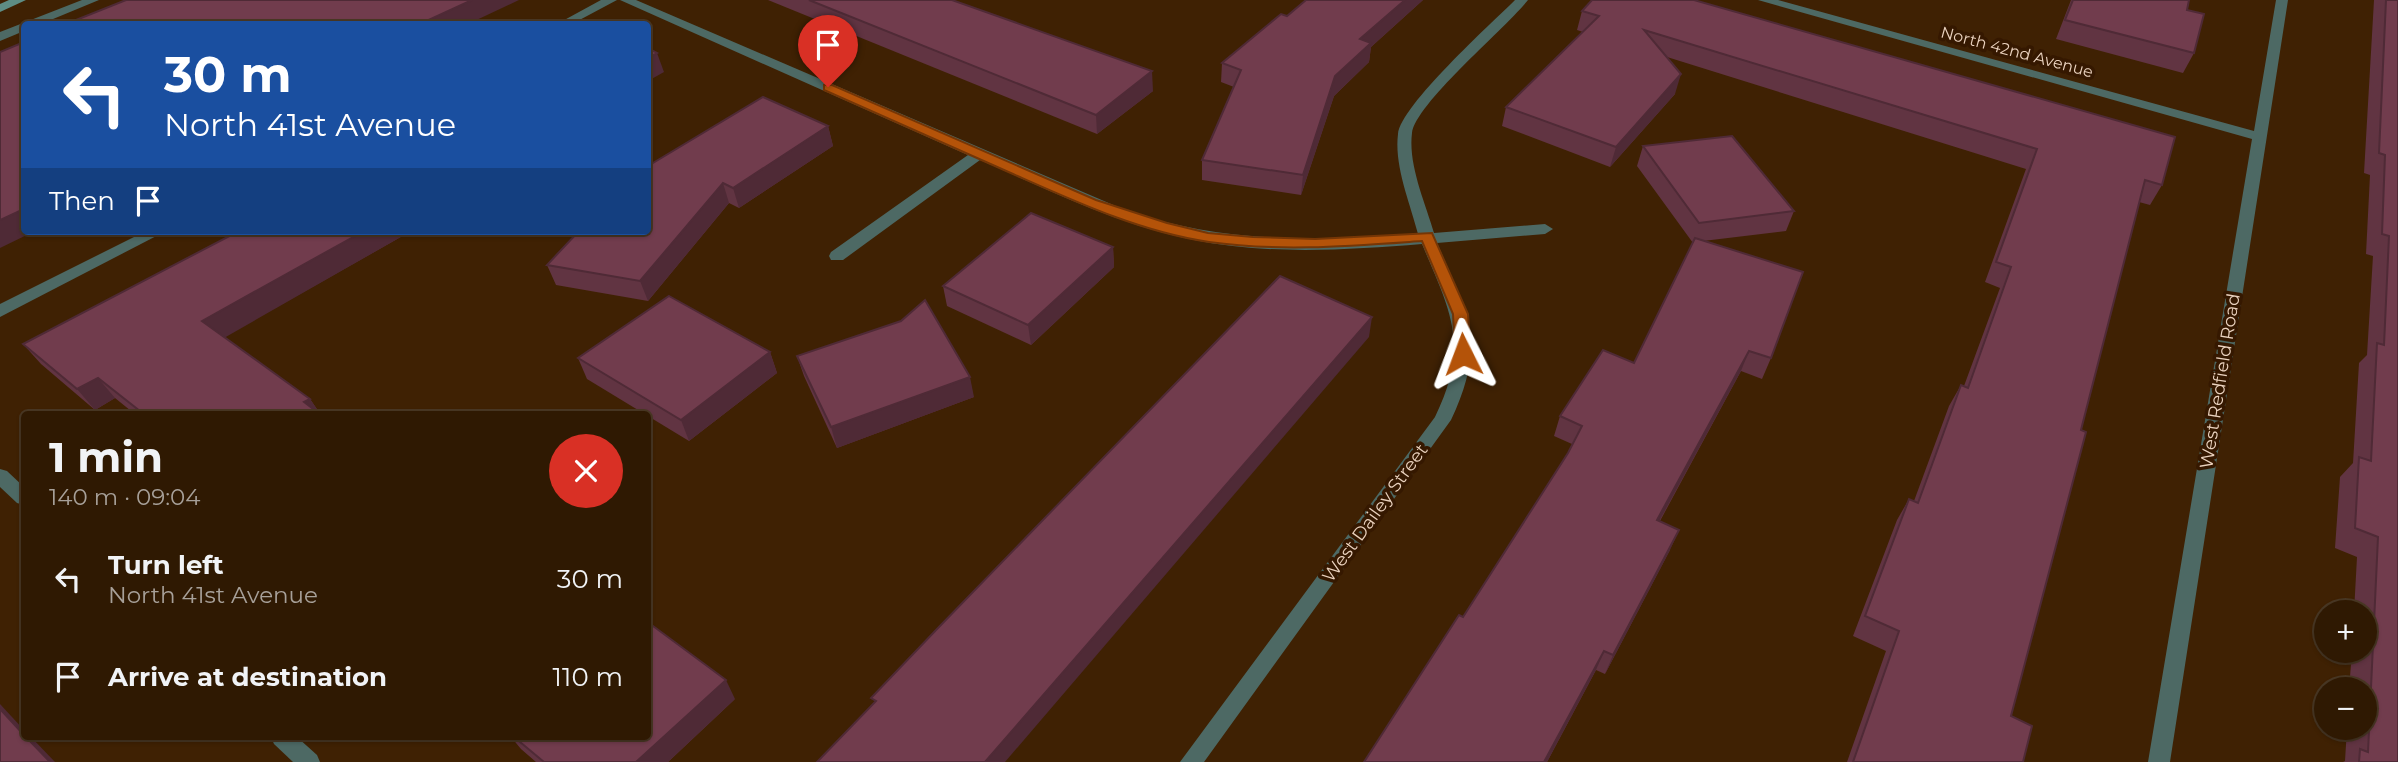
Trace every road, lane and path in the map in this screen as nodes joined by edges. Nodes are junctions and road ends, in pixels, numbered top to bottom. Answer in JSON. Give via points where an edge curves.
{"nodes":[{"id":1,"x":20,"y":0,"type":"edge"},
{"id":2,"x":93,"y":0,"type":"edge"},
{"id":3,"x":611,"y":0,"type":"edge"},
{"id":4,"x":626,"y":0,"type":"edge"},
{"id":5,"x":1522,"y":0,"type":"edge"},
{"id":6,"x":1764,"y":0,"type":"edge"},
{"id":7,"x":2283,"y":0,"type":"edge"},
{"id":8,"x":0,"y":8,"type":"edge"},
{"id":9,"x":39,"y":21,"type":"edge"},
{"id":10,"x":569,"y":21,"type":"edge"},
{"id":11,"x":21,"y":28,"type":"edge"},
{"id":12,"x":0,"y":37,"type":"edge"},
{"id":13,"x":2260,"y":137,"type":"junction"},
{"id":14,"x":979,"y":153,"type":"junction"},
{"id":15,"x":1545,"y":229,"type":"dead end"},
{"id":16,"x":150,"y":235,"type":"edge"},
{"id":17,"x":1427,"y":237,"type":"junction"},
{"id":18,"x":837,"y":256,"type":"dead end"},
{"id":19,"x":0,"y":312,"type":"edge"},
{"id":20,"x":0,"y":476,"type":"edge"},
{"id":21,"x":21,"y":495,"type":"edge"},
{"id":22,"x":285,"y":740,"type":"edge"},
{"id":23,"x":309,"y":762,"type":"edge"},
{"id":24,"x":1191,"y":762,"type":"edge"},
{"id":25,"x":2159,"y":762,"type":"edge"}],
"edges":[{"from":1,"to":8,"type":"main road"},
{"from":2,"to":9,"type":"street"},
{"from":3,"to":10,"type":"street"},
{"from":4,"to":14,"type":"street"},
{"from":5,"to":17,"type":"street","name":"West Dailey Street","via":[[1419,106],[1405,131],[1406,159]]},
{"from":6,"to":13,"type":"street","name":"North 42nd Avenue"},
{"from":7,"to":13,"type":"street","name":"West Redfield Road"},
{"from":11,"to":12,"type":"street"},
{"from":13,"to":25,"type":"street","name":"West Redfield Road"},
{"from":14,"to":17,"type":"street","via":[[1091,203],[1208,237],[1315,244]]},
{"from":14,"to":18,"type":"street"},
{"from":15,"to":17,"type":"street"},
{"from":16,"to":19,"type":"street"},
{"from":17,"to":24,"type":"street","name":"West Dailey Street","via":[[1461,314],[1463,354],[1457,389],[1442,420]]},
{"from":20,"to":21,"type":"street"},
{"from":22,"to":23,"type":"street"}]}
